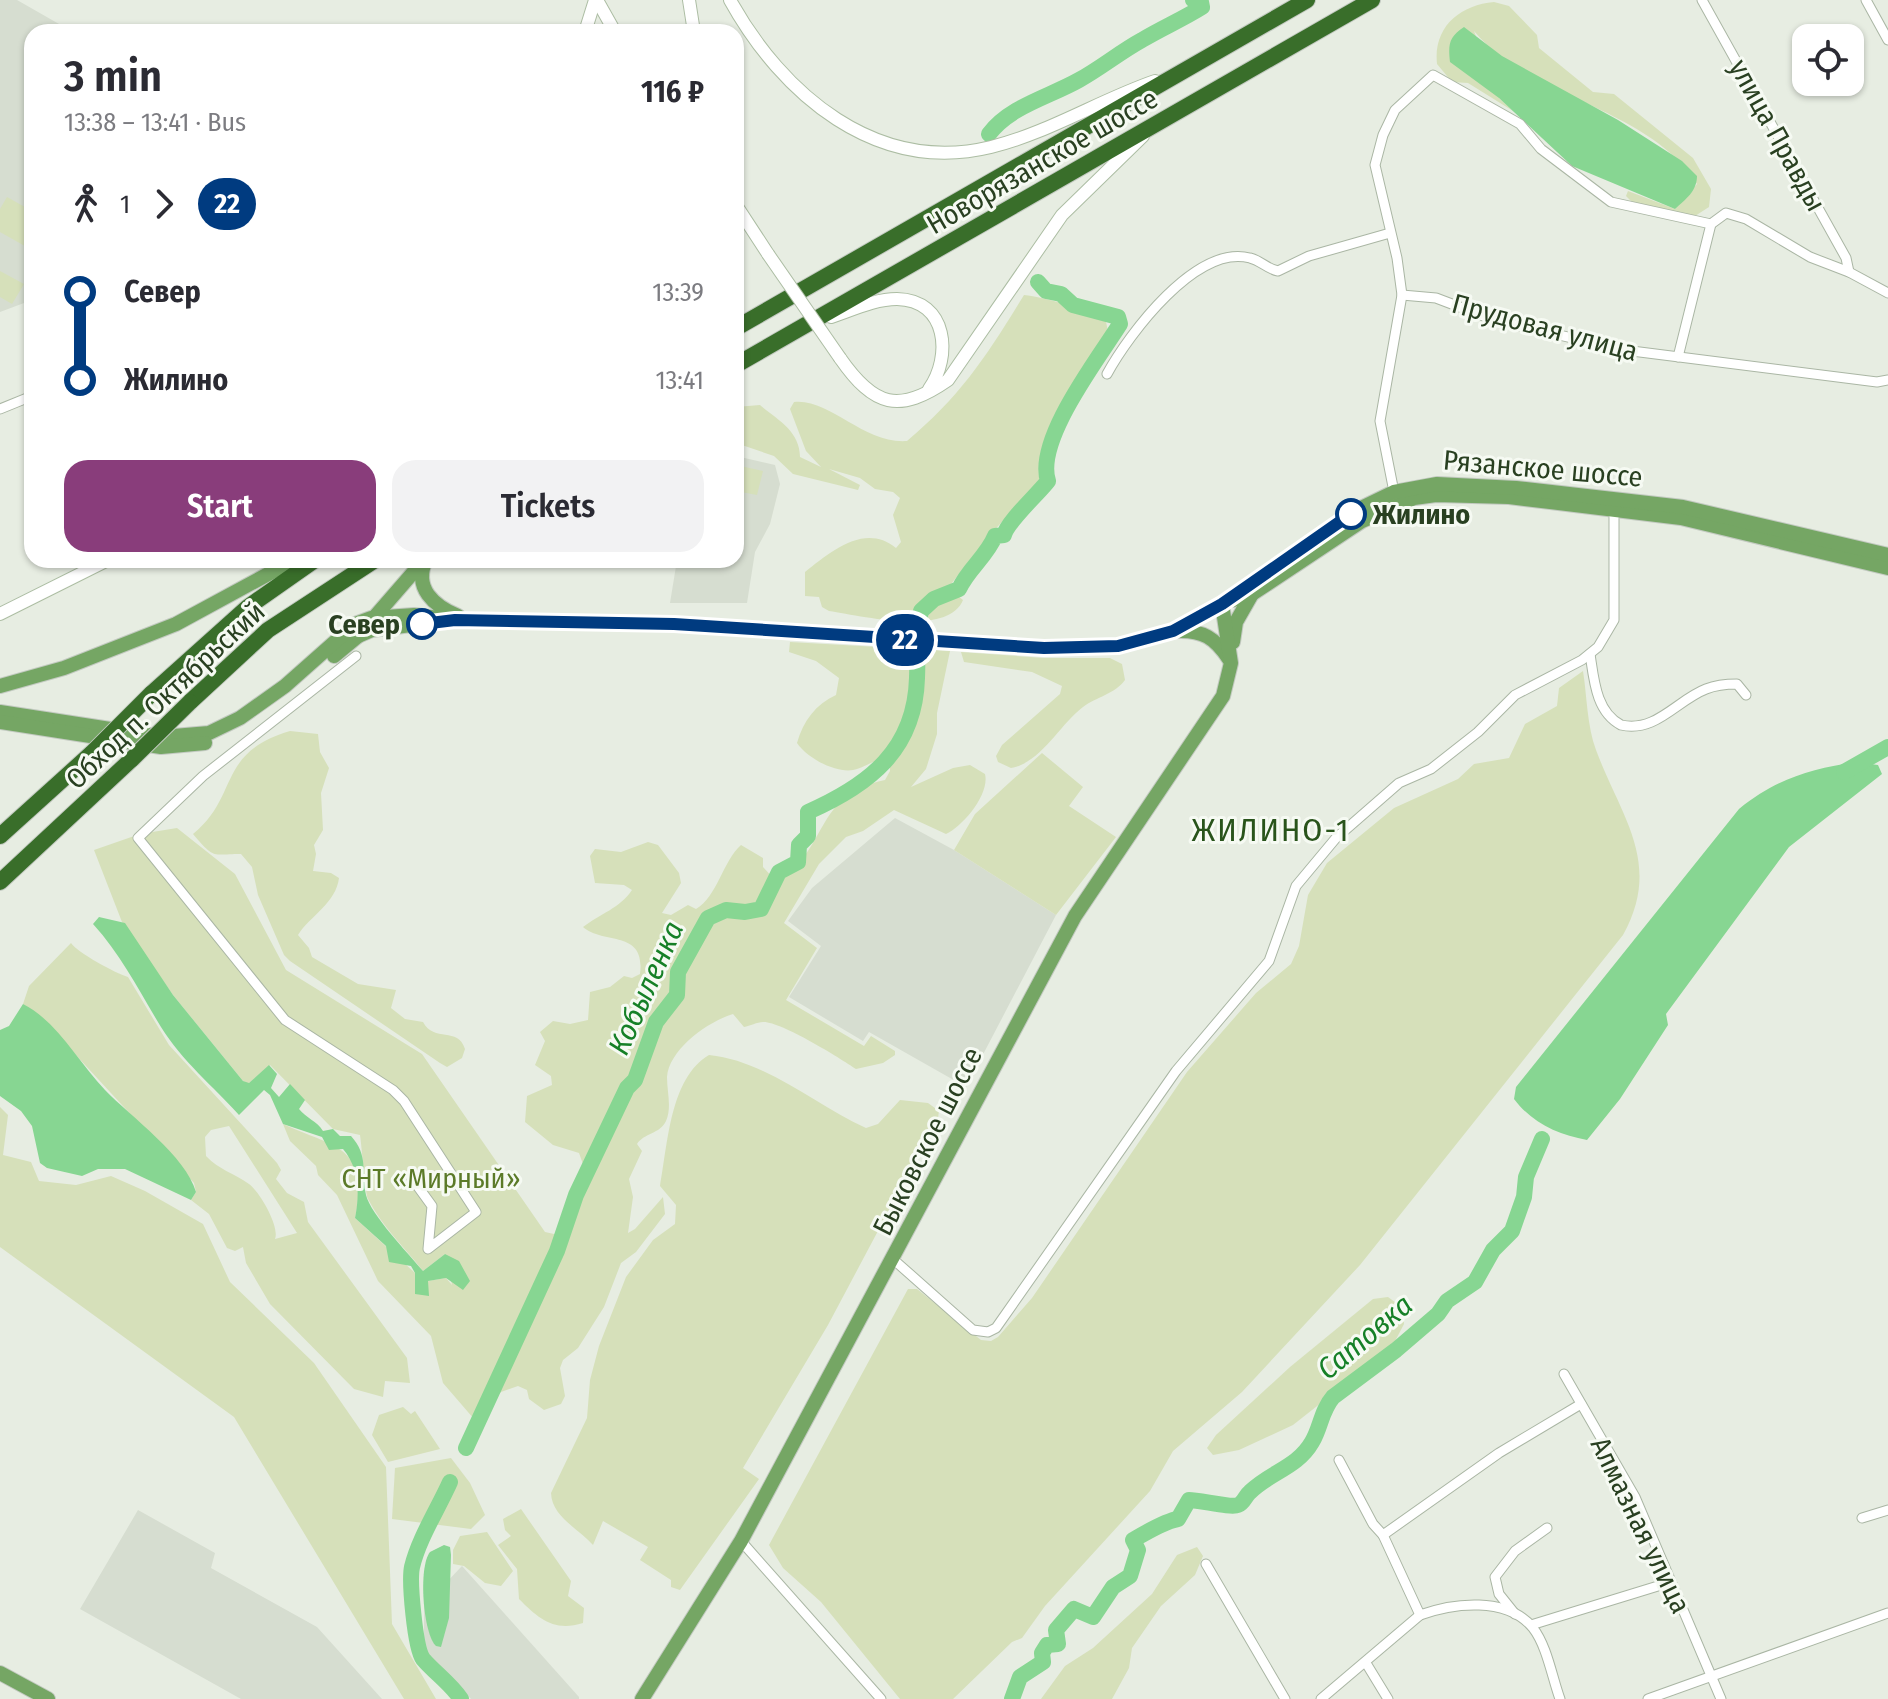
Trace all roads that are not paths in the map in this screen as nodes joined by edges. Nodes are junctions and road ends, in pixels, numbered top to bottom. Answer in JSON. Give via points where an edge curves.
{"nodes":[{"id":1,"x":596,"y":0,"type":"edge"},
{"id":2,"x":689,"y":0,"type":"edge"},
{"id":3,"x":730,"y":0,"type":"edge"},
{"id":4,"x":1307,"y":0,"type":"edge"},
{"id":5,"x":1372,"y":0,"type":"edge"},
{"id":6,"x":1702,"y":0,"type":"edge"},
{"id":7,"x":1866,"y":0,"type":"edge"},
{"id":8,"x":588,"y":24,"type":"edge"},
{"id":9,"x":610,"y":24,"type":"edge"},
{"id":10,"x":693,"y":24,"type":"edge"},
{"id":11,"x":1888,"y":40,"type":"edge"},
{"id":12,"x":1177,"y":73,"type":"junction"},
{"id":13,"x":1150,"y":129,"type":"junction"},
{"id":14,"x":744,"y":217,"type":"edge"},
{"id":15,"x":1711,"y":224,"type":"junction"},
{"id":16,"x":1390,"y":233,"type":"junction"},
{"id":17,"x":1849,"y":272,"type":"junction"},
{"id":18,"x":1888,"y":293,"type":"edge"},
{"id":19,"x":1402,"y":295,"type":"junction"},
{"id":20,"x":744,"y":323,"type":"edge"},
{"id":21,"x":805,"y":327,"type":"junction"},
{"id":22,"x":1678,"y":357,"type":"junction"},
{"id":23,"x":744,"y":361,"type":"edge"},
{"id":24,"x":1107,"y":374,"type":"dead end"},
{"id":25,"x":1888,"y":380,"type":"edge"},
{"id":26,"x":921,"y":397,"type":"junction"},
{"id":27,"x":24,"y":399,"type":"edge"},
{"id":28,"x":0,"y":409,"type":"edge"},
{"id":29,"x":1394,"y":492,"type":"junction"},
{"id":30,"x":1614,"y":509,"type":"junction"},
{"id":31,"x":1888,"y":555,"type":"edge"},
{"id":32,"x":92,"y":568,"type":"edge"},
{"id":33,"x":279,"y":568,"type":"edge"},
{"id":34,"x":304,"y":568,"type":"edge"},
{"id":35,"x":363,"y":568,"type":"edge"},
{"id":36,"x":418,"y":568,"type":"edge"},
{"id":37,"x":424,"y":568,"type":"edge"},
{"id":38,"x":1888,"y":568,"type":"edge"},
{"id":39,"x":1252,"y":594,"type":"junction"},
{"id":40,"x":1222,"y":604,"type":"junction"},
{"id":41,"x":0,"y":614,"type":"edge"},
{"id":42,"x":371,"y":618,"type":"junction"},
{"id":43,"x":455,"y":620,"type":"junction"},
{"id":44,"x":482,"y":620,"type":"junction"},
{"id":45,"x":1173,"y":631,"type":"junction"},
{"id":46,"x":358,"y":636,"type":"junction"},
{"id":47,"x":1590,"y":654,"type":"junction"},
{"id":48,"x":356,"y":656,"type":"dead end"},
{"id":49,"x":1231,"y":663,"type":"junction"},
{"id":50,"x":0,"y":686,"type":"edge"},
{"id":51,"x":1746,"y":695,"type":"dead end"},
{"id":52,"x":0,"y":712,"type":"edge"},
{"id":53,"x":0,"y":722,"type":"edge"},
{"id":54,"x":0,"y":836,"type":"edge"},
{"id":55,"x":0,"y":882,"type":"edge"},
{"id":56,"x":411,"y":1177,"type":"dead end"},
{"id":57,"x":894,"y":1260,"type":"junction"},
{"id":58,"x":1564,"y":1374,"type":"dead end"},
{"id":59,"x":1581,"y":1404,"type":"junction"},
{"id":60,"x":1339,"y":1460,"type":"dead end"},
{"id":61,"x":1888,"y":1510,"type":"edge"},
{"id":62,"x":1862,"y":1518,"type":"dead end"},
{"id":63,"x":1547,"y":1528,"type":"dead end"},
{"id":64,"x":1383,"y":1535,"type":"junction"},
{"id":65,"x":741,"y":1541,"type":"junction"},
{"id":66,"x":1206,"y":1564,"type":"dead end"},
{"id":67,"x":1671,"y":1582,"type":"junction"},
{"id":68,"x":1888,"y":1613,"type":"edge"},
{"id":69,"x":1515,"y":1614,"type":"junction"},
{"id":70,"x":1420,"y":1615,"type":"junction"},
{"id":71,"x":1531,"y":1625,"type":"junction"},
{"id":72,"x":1366,"y":1663,"type":"junction"},
{"id":73,"x":0,"y":1673,"type":"edge"},
{"id":74,"x":1712,"y":1679,"type":"junction"},
{"id":75,"x":48,"y":1699,"type":"edge"},
{"id":76,"x":642,"y":1699,"type":"edge"},
{"id":77,"x":881,"y":1699,"type":"edge"},
{"id":78,"x":1285,"y":1699,"type":"edge"},
{"id":79,"x":1321,"y":1699,"type":"edge"},
{"id":80,"x":1388,"y":1699,"type":"edge"},
{"id":81,"x":1560,"y":1699,"type":"edge"},
{"id":82,"x":1648,"y":1699,"type":"edge"},
{"id":83,"x":1721,"y":1699,"type":"edge"}],
"edges":[{"from":1,"to":8,"type":"main road"},
{"from":1,"to":9,"type":"main road"},
{"from":2,"to":10,"type":"main road"},
{"from":3,"to":12,"type":"main road","via":[[795,89],[844,126],[901,147],[959,152],[990,147]]},
{"from":4,"to":12,"type":"highway","name":"Новорязанское шоссе"},
{"from":5,"to":13,"type":"highway","name":"Новорязанское шоссе"},
{"from":6,"to":17,"type":"street","name":"улица Правды","via":[[1802,176]]},
{"from":7,"to":11,"type":"street"},
{"from":12,"to":20,"type":"highway","name":"Новорязанское шоссе"},
{"from":13,"to":21,"type":"highway","name":"Новорязанское шоссе"},
{"from":13,"to":26,"type":"main road","via":[[1062,215],[957,369]]},
{"from":14,"to":26,"type":"main road","bridge":true,"via":[[859,383],[881,399],[909,402]]},
{"from":15,"to":16,"type":"street","via":[[1611,202],[1541,149],[1520,124],[1433,75],[1395,110],[1383,135],[1375,165]]},
{"from":15,"to":17,"type":"street","via":[[1726,213],[1736,215],[1810,257]]},
{"from":15,"to":22,"type":"street"},
{"from":16,"to":19,"type":"street"},
{"from":16,"to":24,"type":"street","via":[[1309,256],[1278,271],[1252,258],[1214,261],[1187,277],[1153,311]]},
{"from":17,"to":18,"type":"street"},
{"from":19,"to":22,"type":"street","name":"Прудовая улица","via":[[1436,298],[1494,320],[1624,350]]},
{"from":19,"to":29,"type":"street","via":[[1380,421]]},
{"from":21,"to":23,"type":"highway","name":"Новорязанское шоссе"},
{"from":21,"to":26,"type":"main road","via":[[880,301],[903,299],[919,305],[937,322],[945,346],[938,376]]},
{"from":22,"to":25,"type":"street","name":"Прудовая улица"},
{"from":27,"to":28,"type":"street"},
{"from":29,"to":31,"type":"main road","name":"Рязанское шоссе","via":[[1466,483],[1683,507]]},
{"from":29,"to":40,"type":"main road","name":"Рязанское шоссе","via":[[1359,509]]},
{"from":30,"to":38,"type":"main road","name":"Рязанское шоссе","via":[[1681,518]]},
{"from":30,"to":39,"type":"main road","name":"Рязанское шоссе","via":[[1473,495],[1414,498],[1362,521]]},
{"from":30,"to":47,"type":"street","via":[[1614,620]]},
{"from":32,"to":41,"type":"main road"},
{"from":33,"to":50,"type":"main road","via":[[176,624],[64,668]]},
{"from":34,"to":54,"type":"highway","name":"Обход п. Октябрьский","bridge":true,"via":[[248,607]]},
{"from":35,"to":55,"type":"highway","name":"Обход п. Октябрьский","bridge":true,"via":[[268,630]]},
{"from":36,"to":42,"type":"main road"},
{"from":37,"to":44,"type":"main road","via":[[423,587],[434,604]]},
{"from":39,"to":40,"type":"main road","name":"Рязанское шоссе"},
{"from":39,"to":49,"type":"main road","via":[[1236,622]]},
{"from":40,"to":45,"type":"main road","name":"Рязанское шоссе"},
{"from":40,"to":49,"type":"main road","name":"Быковское шоссе"},
{"from":42,"to":43,"type":"main road","name":"Рязанское шоссе","via":[[414,615]]},
{"from":42,"to":46,"type":"main road"},
{"from":42,"to":52,"type":"main road","via":[[355,624],[274,694],[209,733],[162,737]]},
{"from":43,"to":44,"type":"main road","name":"Рязанское шоссе"},
{"from":43,"to":46,"type":"main road","name":"Рязанское шоссе","via":[[387,627]]},
{"from":44,"to":45,"type":"main road","name":"Рязанское шоссе","via":[[674,624],[1084,649],[1130,644]]},
{"from":45,"to":49,"type":"main road","via":[[1203,634],[1220,645]]},
{"from":46,"to":53,"type":"main road","via":[[291,694],[211,742],[161,747]]},
{"from":47,"to":51,"type":"street","via":[[1606,713],[1621,725],[1648,723],[1691,696],[1721,685],[1737,684]]},
{"from":47,"to":57,"type":"street","via":[[1515,695],[1478,732],[1431,769],[1399,783],[1336,838],[1296,886],[1269,961],[1176,1071],[996,1328],[973,1330]]},
{"from":48,"to":56,"type":"street","via":[[203,776],[138,838],[285,1020],[393,1090],[413,1112],[476,1212],[428,1249],[432,1206]]},
{"from":49,"to":57,"type":"main road","name":"Быковское шоссе","via":[[1211,718],[1067,931]]},
{"from":57,"to":65,"type":"main road","name":"Быковское шоссе"},
{"from":58,"to":59,"type":"street","name":"Алмазная улица"},
{"from":59,"to":64,"type":"street","via":[[1499,1453]]},
{"from":59,"to":67,"type":"street","name":"Алмазная улица","via":[[1635,1497]]},
{"from":60,"to":64,"type":"street"},
{"from":61,"to":62,"type":"street"},
{"from":63,"to":69,"type":"street","via":[[1515,1551],[1495,1577],[1499,1594]]},
{"from":64,"to":70,"type":"street"},
{"from":65,"to":76,"type":"main road","name":"Быковское шоссе"},
{"from":65,"to":77,"type":"street"},
{"from":66,"to":78,"type":"street"},
{"from":67,"to":71,"type":"street"},
{"from":67,"to":74,"type":"street","name":"Алмазная улица"},
{"from":68,"to":74,"type":"street"},
{"from":69,"to":70,"type":"street","via":[[1464,1603]]},
{"from":69,"to":71,"type":"street"},
{"from":70,"to":72,"type":"street"},
{"from":71,"to":81,"type":"street"},
{"from":72,"to":79,"type":"street"},
{"from":72,"to":80,"type":"street"},
{"from":73,"to":75,"type":"main road"},
{"from":74,"to":82,"type":"street"},
{"from":74,"to":83,"type":"street","name":"Алмазная улица"}]}
